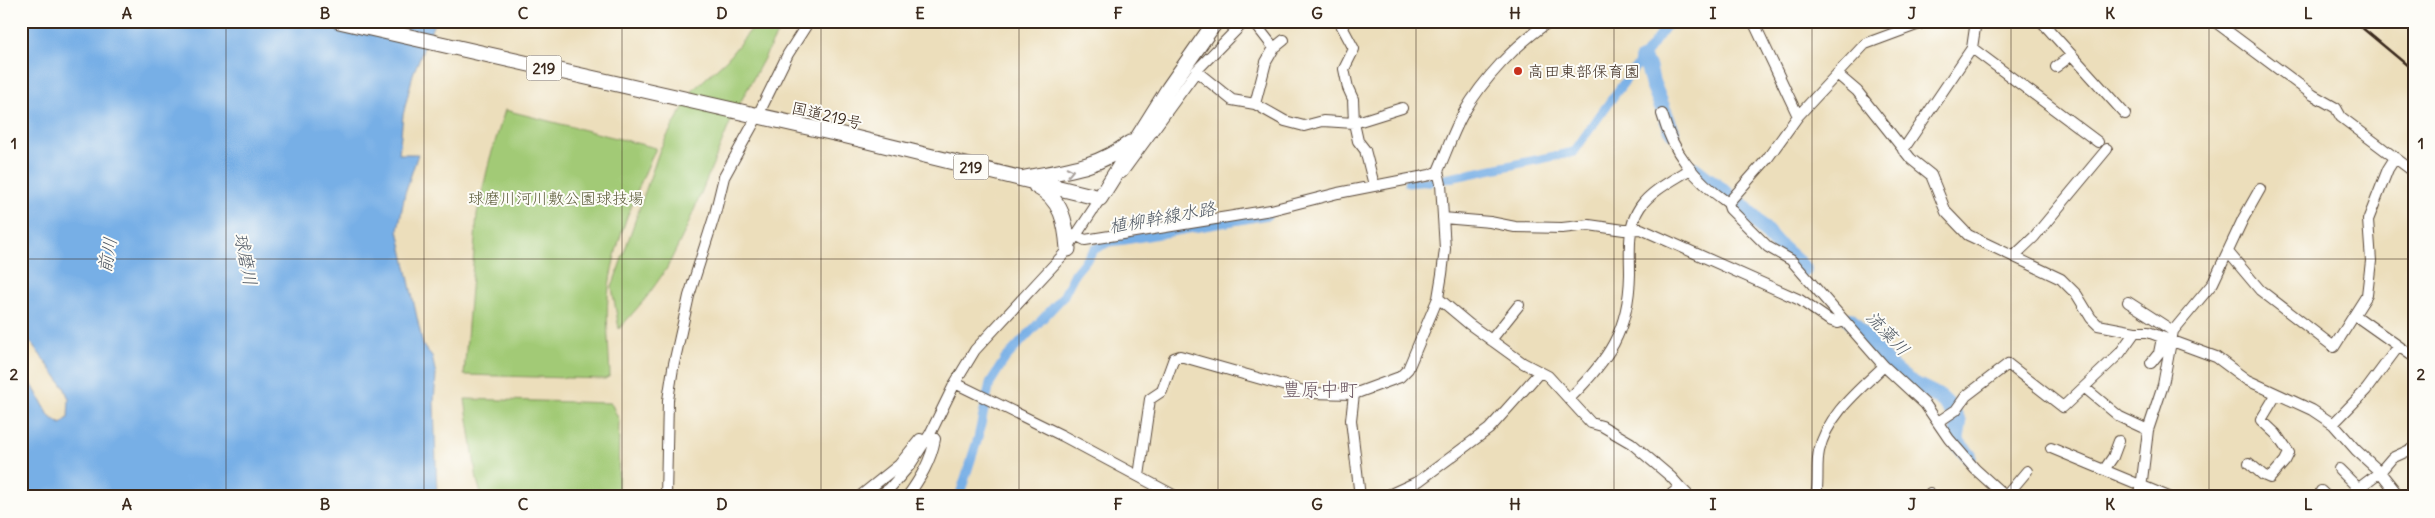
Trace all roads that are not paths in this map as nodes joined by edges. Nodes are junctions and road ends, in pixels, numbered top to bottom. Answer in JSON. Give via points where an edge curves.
{"nodes":[{"id":1,"x":339,"y":21,"type":"edge"},
{"id":2,"x":809,"y":21,"type":"edge"},
{"id":3,"x":1216,"y":21,"type":"edge"},
{"id":4,"x":1245,"y":21,"type":"edge"},
{"id":5,"x":1253,"y":21,"type":"edge"},
{"id":6,"x":1339,"y":21,"type":"edge"},
{"id":7,"x":1550,"y":21,"type":"edge"},
{"id":8,"x":1753,"y":21,"type":"edge"},
{"id":9,"x":1927,"y":21,"type":"edge"},
{"id":10,"x":1976,"y":21,"type":"edge"},
{"id":11,"x":2041,"y":21,"type":"edge"},
{"id":12,"x":2214,"y":21,"type":"edge"},
{"id":13,"x":1284,"y":40,"type":"dead end"},
{"id":14,"x":1274,"y":48,"type":"junction"},
{"id":15,"x":1972,"y":48,"type":"junction"},
{"id":16,"x":2072,"y":55,"type":"junction"},
{"id":17,"x":2056,"y":67,"type":"dead end"},
{"id":18,"x":1196,"y":71,"type":"junction"},
{"id":19,"x":1837,"y":74,"type":"junction"},
{"id":20,"x":1255,"y":104,"type":"junction"},
{"id":21,"x":1402,"y":108,"type":"dead end"},
{"id":22,"x":1662,"y":114,"type":"dead end"},
{"id":23,"x":2125,"y":114,"type":"dead end"},
{"id":24,"x":753,"y":115,"type":"junction"},
{"id":25,"x":1798,"y":116,"type":"junction"},
{"id":26,"x":1354,"y":123,"type":"junction"},
{"id":27,"x":1137,"y":137,"type":"junction"},
{"id":28,"x":2098,"y":142,"type":"dead end"},
{"id":29,"x":2107,"y":149,"type":"dead end"},
{"id":30,"x":1904,"y":150,"type":"junction"},
{"id":31,"x":2395,"y":158,"type":"junction"},
{"id":32,"x":1689,"y":170,"type":"junction"},
{"id":33,"x":1438,"y":171,"type":"junction"},
{"id":34,"x":2414,"y":172,"type":"edge"},
{"id":35,"x":1022,"y":178,"type":"junction"},
{"id":36,"x":1374,"y":185,"type":"junction"},
{"id":37,"x":2260,"y":189,"type":"dead end"},
{"id":38,"x":1100,"y":198,"type":"junction"},
{"id":39,"x":1728,"y":203,"type":"junction"},
{"id":40,"x":1443,"y":218,"type":"junction"},
{"id":41,"x":1632,"y":230,"type":"junction"},
{"id":42,"x":1078,"y":236,"type":"junction"},
{"id":43,"x":1068,"y":249,"type":"junction"},
{"id":44,"x":2228,"y":252,"type":"junction"},
{"id":45,"x":2014,"y":256,"type":"junction"},
{"id":46,"x":1438,"y":298,"type":"junction"},
{"id":47,"x":2128,"y":302,"type":"dead end"},
{"id":48,"x":1519,"y":305,"type":"dead end"},
{"id":49,"x":2356,"y":316,"type":"junction"},
{"id":50,"x":1844,"y":321,"type":"junction"},
{"id":51,"x":2135,"y":332,"type":"junction"},
{"id":52,"x":2168,"y":337,"type":"junction"},
{"id":53,"x":1491,"y":340,"type":"junction"},
{"id":54,"x":2398,"y":347,"type":"junction"},
{"id":55,"x":2414,"y":357,"type":"edge"},
{"id":56,"x":2151,"y":363,"type":"dead end"},
{"id":57,"x":1884,"y":366,"type":"junction"},
{"id":58,"x":1540,"y":372,"type":"junction"},
{"id":59,"x":955,"y":383,"type":"junction"},
{"id":60,"x":2085,"y":388,"type":"junction"},
{"id":61,"x":1354,"y":394,"type":"junction"},
{"id":62,"x":2276,"y":395,"type":"junction"},
{"id":63,"x":1570,"y":398,"type":"junction"},
{"id":64,"x":940,"y":412,"type":"junction"},
{"id":65,"x":1938,"y":422,"type":"junction"},
{"id":66,"x":2333,"y":424,"type":"junction"},
{"id":67,"x":2148,"y":430,"type":"junction"},
{"id":68,"x":930,"y":434,"type":"junction"},
{"id":69,"x":2119,"y":441,"type":"dead end"},
{"id":70,"x":2051,"y":448,"type":"dead end"},
{"id":71,"x":2414,"y":448,"type":"edge"},
{"id":72,"x":2249,"y":463,"type":"dead end"},
{"id":73,"x":2339,"y":469,"type":"dead end"},
{"id":74,"x":2104,"y":470,"type":"junction"},
{"id":75,"x":2027,"y":471,"type":"dead end"},
{"id":76,"x":2380,"y":472,"type":"junction"},
{"id":77,"x":1139,"y":476,"type":"junction"},
{"id":78,"x":1680,"y":487,"type":"junction"},
{"id":79,"x":2359,"y":489,"type":"junction"},
{"id":80,"x":2141,"y":491,"type":"edge"},
{"id":81,"x":2004,"y":496,"type":"edge"},
{"id":82,"x":666,"y":497,"type":"edge"},
{"id":83,"x":859,"y":497,"type":"edge"},
{"id":84,"x":878,"y":497,"type":"edge"},
{"id":85,"x":907,"y":497,"type":"edge"},
{"id":86,"x":1177,"y":497,"type":"edge"},
{"id":87,"x":1360,"y":497,"type":"edge"},
{"id":88,"x":1384,"y":497,"type":"edge"},
{"id":89,"x":1668,"y":497,"type":"edge"},
{"id":90,"x":1690,"y":497,"type":"edge"},
{"id":91,"x":1816,"y":497,"type":"edge"},
{"id":92,"x":2169,"y":497,"type":"edge"},
{"id":93,"x":2348,"y":497,"type":"edge"},
{"id":94,"x":2400,"y":497,"type":"edge"}],
"edges":[{"from":1,"to":24,"type":"highway","name":"国道219号","number":"219"},
{"from":2,"to":24,"type":"street"},
{"from":3,"to":27,"type":"highway"},
{"from":4,"to":18,"type":"street"},
{"from":5,"to":14,"type":"street"},
{"from":6,"to":26,"type":"street","via":[[1354,49],[1344,69],[1353,99]]},
{"from":7,"to":33,"type":"street","via":[[1487,78],[1463,115]]},
{"from":8,"to":25,"type":"street"},
{"from":9,"to":19,"type":"street","via":[[1865,44]]},
{"from":10,"to":15,"type":"street"},
{"from":11,"to":16,"type":"street"},
{"from":12,"to":31,"type":"street","via":[[2313,95],[2336,108],[2341,117]]},
{"from":13,"to":14,"type":"street"},
{"from":14,"to":20,"type":"street","via":[[1266,62]]},
{"from":15,"to":28,"type":"street"},
{"from":15,"to":30,"type":"street"},
{"from":16,"to":17,"type":"street"},
{"from":16,"to":23,"type":"street"},
{"from":18,"to":20,"type":"street","via":[[1232,100]]},
{"from":18,"to":38,"type":"street","via":[[1131,163]]},
{"from":19,"to":25,"type":"street"},
{"from":19,"to":30,"type":"street","via":[[1857,91]]},
{"from":20,"to":26,"type":"street","via":[[1285,121],[1304,126],[1323,121]]},
{"from":21,"to":26,"type":"street"},
{"from":22,"to":32,"type":"street","via":[[1668,133]]},
{"from":24,"to":35,"type":"highway","name":"国道219号","number":"219"},
{"from":24,"to":82,"type":"street","via":[[724,177],[689,296],[668,400]]},
{"from":25,"to":39,"type":"street"},
{"from":26,"to":36,"type":"street","via":[[1358,141],[1370,163]]},
{"from":35,"to":27,"type":"highway","one_way":true,"via":[[1076,170],[1114,154]]},
{"from":27,"to":38,"type":"highway"},
{"from":29,"to":45,"type":"street","via":[[2034,237]]},
{"from":30,"to":45,"type":"street","via":[[1931,175],[1939,199],[1958,226],[1974,238]]},
{"from":31,"to":34,"type":"street"},
{"from":31,"to":49,"type":"street","via":[[2370,212],[2370,286]]},
{"from":32,"to":39,"type":"street"},
{"from":32,"to":41,"type":"street","via":[[1645,201],[1638,210]]},
{"from":33,"to":36,"type":"street"},
{"from":33,"to":40,"type":"street","via":[[1442,184]]},
{"from":35,"to":38,"type":"highway","name":"国道219号","number":"219"},
{"from":35,"to":43,"type":"highway","via":[[1050,195],[1061,210]]},
{"from":36,"to":42,"type":"street","via":[[1224,219],[1085,240]]},
{"from":37,"to":44,"type":"street"},
{"from":38,"to":42,"type":"street"},
{"from":39,"to":50,"type":"street","via":[[1730,209],[1768,247],[1791,260]]},
{"from":40,"to":41,"type":"street","via":[[1490,222],[1515,228],[1589,225]]},
{"from":40,"to":46,"type":"street","via":[[1445,249]]},
{"from":41,"to":50,"type":"street","via":[[1640,229],[1800,300],[1829,320]]},
{"from":41,"to":63,"type":"street","via":[[1628,246],[1630,276],[1621,331],[1604,362]]},
{"from":42,"to":43,"type":"street"},
{"from":43,"to":59,"type":"street","via":[[975,350]]},
{"from":44,"to":49,"type":"street","via":[[2260,290],[2334,347]]},
{"from":44,"to":52,"type":"street","via":[[2213,282]]},
{"from":45,"to":51,"type":"street","via":[[2062,279],[2098,325]]},
{"from":46,"to":53,"type":"street"},
{"from":46,"to":61,"type":"street","via":[[1408,369],[1400,377]]},
{"from":47,"to":52,"type":"street"},
{"from":48,"to":53,"type":"street"},
{"from":49,"to":54,"type":"street"},
{"from":50,"to":57,"type":"street"},
{"from":51,"to":52,"type":"street"},
{"from":51,"to":60,"type":"street","via":[[2120,353]]},
{"from":52,"to":56,"type":"street"},
{"from":52,"to":62,"type":"street","via":[[2216,357],[2247,380]]},
{"from":52,"to":67,"type":"street","via":[[2163,385]]},
{"from":53,"to":58,"type":"street"},
{"from":54,"to":55,"type":"street"},
{"from":54,"to":66,"type":"street","via":[[2366,390]]},
{"from":57,"to":65,"type":"street","via":[[1910,389]]},
{"from":57,"to":91,"type":"street","via":[[1852,397],[1823,434],[1818,452]]},
{"from":58,"to":63,"type":"street"},
{"from":58,"to":88,"type":"street","via":[[1489,429],[1419,481]]},
{"from":59,"to":64,"type":"street"},
{"from":59,"to":77,"type":"street"},
{"from":60,"to":65,"type":"street","via":[[2063,407],[2008,364]]},
{"from":60,"to":67,"type":"street","via":[[2120,417]]},
{"from":61,"to":77,"type":"street","via":[[1306,393],[1180,356],[1174,358],[1162,391],[1150,399]]},
{"from":61,"to":87,"type":"street","via":[[1351,420]]},
{"from":62,"to":66,"type":"street","via":[[2312,410]]},
{"from":62,"to":72,"type":"street","via":[[2261,420],[2289,453],[2270,478]]},
{"from":63,"to":78,"type":"street","via":[[1591,423],[1631,442]]},
{"from":64,"to":68,"type":"street"},
{"from":64,"to":83,"type":"street","via":[[899,465]]},
{"from":65,"to":81,"type":"street","via":[[1975,469]]},
{"from":66,"to":76,"type":"street"},
{"from":67,"to":80,"type":"street"},
{"from":68,"to":84,"type":"street","via":[[910,465]]},
{"from":68,"to":85,"type":"street","via":[[936,439],[932,455]]},
{"from":69,"to":74,"type":"street"},
{"from":70,"to":74,"type":"street"},
{"from":71,"to":76,"type":"street","via":[[2392,458]]},
{"from":73,"to":79,"type":"street"},
{"from":74,"to":80,"type":"street"},
{"from":75,"to":81,"type":"street"},
{"from":76,"to":79,"type":"street"},
{"from":76,"to":94,"type":"street"},
{"from":77,"to":86,"type":"street"},
{"from":78,"to":89,"type":"street"},
{"from":78,"to":90,"type":"street"},
{"from":79,"to":93,"type":"street"},
{"from":80,"to":92,"type":"street"}]}
